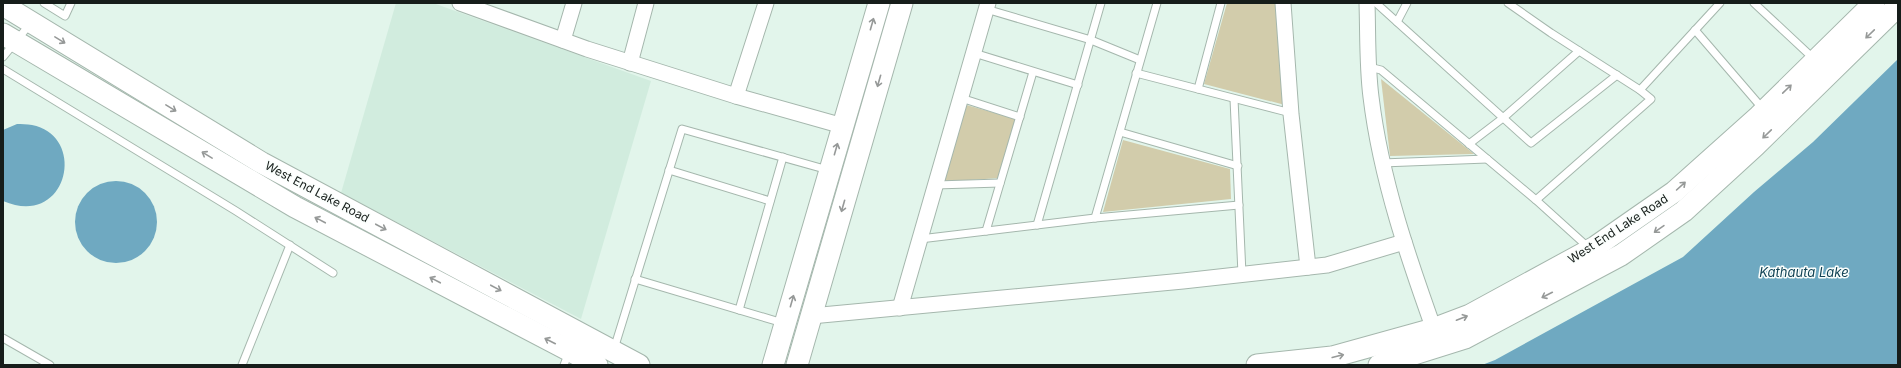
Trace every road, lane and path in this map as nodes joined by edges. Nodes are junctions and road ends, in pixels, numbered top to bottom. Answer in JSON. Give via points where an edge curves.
{"nodes":[{"id":1,"x":44,"y":3,"type":"edge"},
{"id":2,"x":71,"y":3,"type":"edge"},
{"id":3,"x":460,"y":3,"type":"edge"},
{"id":4,"x":574,"y":3,"type":"edge"},
{"id":5,"x":646,"y":3,"type":"edge"},
{"id":6,"x":766,"y":3,"type":"edge"},
{"id":7,"x":879,"y":3,"type":"edge"},
{"id":8,"x":902,"y":3,"type":"edge"},
{"id":9,"x":1101,"y":3,"type":"edge"},
{"id":10,"x":1157,"y":3,"type":"edge"},
{"id":11,"x":1221,"y":3,"type":"edge"},
{"id":12,"x":1283,"y":3,"type":"edge"},
{"id":13,"x":1367,"y":3,"type":"edge"},
{"id":14,"x":1376,"y":3,"type":"edge"},
{"id":15,"x":1407,"y":3,"type":"edge"},
{"id":16,"x":1508,"y":3,"type":"edge"},
{"id":17,"x":1720,"y":3,"type":"edge"},
{"id":18,"x":1754,"y":3,"type":"edge"},
{"id":19,"x":1874,"y":3,"type":"edge"},
{"id":20,"x":3,"y":5,"type":"edge"},
{"id":21,"x":987,"y":6,"type":"edge"},
{"id":22,"x":1898,"y":6,"type":"edge"},
{"id":23,"x":31,"y":22,"type":"junction"},
{"id":24,"x":1397,"y":22,"type":"junction"},
{"id":25,"x":1695,"y":30,"type":"junction"},
{"id":26,"x":9,"y":37,"type":"edge"},
{"id":27,"x":563,"y":40,"type":"junction"},
{"id":28,"x":1091,"y":40,"type":"junction"},
{"id":29,"x":1579,"y":51,"type":"junction"},
{"id":30,"x":974,"y":54,"type":"junction"},
{"id":31,"x":3,"y":57,"type":"edge"},
{"id":32,"x":1140,"y":60,"type":"junction"},
{"id":33,"x":1815,"y":61,"type":"junction"},
{"id":34,"x":630,"y":63,"type":"junction"},
{"id":35,"x":1369,"y":67,"type":"junction"},
{"id":36,"x":3,"y":69,"type":"edge"},
{"id":37,"x":1033,"y":72,"type":"junction"},
{"id":38,"x":1136,"y":73,"type":"junction"},
{"id":39,"x":1617,"y":75,"type":"junction"},
{"id":40,"x":1078,"y":85,"type":"junction"},
{"id":41,"x":1198,"y":89,"type":"junction"},
{"id":42,"x":1640,"y":90,"type":"junction"},
{"id":43,"x":736,"y":96,"type":"junction"},
{"id":44,"x":961,"y":98,"type":"junction"},
{"id":45,"x":1234,"y":99,"type":"junction"},
{"id":46,"x":1765,"y":110,"type":"junction"},
{"id":47,"x":1291,"y":114,"type":"junction"},
{"id":48,"x":1020,"y":116,"type":"junction"},
{"id":49,"x":1503,"y":118,"type":"junction"},
{"id":50,"x":843,"y":126,"type":"junction"},
{"id":51,"x":1120,"y":132,"type":"junction"},
{"id":52,"x":1469,"y":144,"type":"junction"},
{"id":53,"x":783,"y":157,"type":"junction"},
{"id":54,"x":1487,"y":159,"type":"junction"},
{"id":55,"x":1382,"y":163,"type":"junction"},
{"id":56,"x":1238,"y":166,"type":"junction"},
{"id":57,"x":669,"y":170,"type":"junction"},
{"id":58,"x":830,"y":170,"type":"junction"},
{"id":59,"x":1000,"y":183,"type":"junction"},
{"id":60,"x":936,"y":185,"type":"junction"},
{"id":61,"x":1536,"y":200,"type":"junction"},
{"id":62,"x":770,"y":201,"type":"junction"},
{"id":63,"x":1239,"y":205,"type":"junction"},
{"id":64,"x":1095,"y":218,"type":"junction"},
{"id":65,"x":1037,"y":225,"type":"junction"},
{"id":66,"x":986,"y":231,"type":"junction"},
{"id":67,"x":920,"y":239,"type":"junction"},
{"id":68,"x":1404,"y":242,"type":"junction"},
{"id":69,"x":290,"y":246,"type":"junction"},
{"id":70,"x":1591,"y":249,"type":"junction"},
{"id":71,"x":1308,"y":267,"type":"junction"},
{"id":72,"x":333,"y":273,"type":"dead end"},
{"id":73,"x":1242,"y":274,"type":"junction"},
{"id":74,"x":635,"y":279,"type":"junction"},
{"id":75,"x":900,"y":308,"type":"junction"},
{"id":76,"x":739,"y":310,"type":"junction"},
{"id":77,"x":811,"y":316,"type":"junction"},
{"id":78,"x":785,"y":323,"type":"junction"},
{"id":79,"x":1437,"y":337,"type":"junction"},
{"id":80,"x":3,"y":338,"type":"edge"},
{"id":81,"x":572,"y":347,"type":"edge"},
{"id":82,"x":613,"y":351,"type":"junction"},
{"id":83,"x":50,"y":365,"type":"edge"},
{"id":84,"x":242,"y":365,"type":"edge"},
{"id":85,"x":597,"y":365,"type":"edge"},
{"id":86,"x":639,"y":365,"type":"edge"},
{"id":87,"x":773,"y":365,"type":"edge"},
{"id":88,"x":798,"y":365,"type":"edge"},
{"id":89,"x":1257,"y":365,"type":"edge"},
{"id":90,"x":1379,"y":365,"type":"edge"}],
"edges":[{"from":1,"to":2,"type":"lane","via":[[66,16]]},
{"from":3,"to":27,"type":"street"},
{"from":4,"to":27,"type":"street"},
{"from":5,"to":34,"type":"street"},
{"from":6,"to":43,"type":"street"},
{"from":50,"to":7,"type":"street","one_way":true},
{"from":8,"to":77,"type":"street","one_way":true},
{"from":9,"to":28,"type":"lane"},
{"from":10,"to":32,"type":"lane"},
{"from":11,"to":41,"type":"lane"},
{"from":12,"to":47,"type":"street"},
{"from":13,"to":35,"type":"street"},
{"from":14,"to":24,"type":"lane"},
{"from":15,"to":24,"type":"lane"},
{"from":16,"to":29,"type":"lane"},
{"from":17,"to":25,"type":"lane"},
{"from":18,"to":33,"type":"lane"},
{"from":19,"to":33,"type":"street","name":"West End Lake Road"},
{"from":20,"to":23,"type":"street","name":"West End Lake Road"},
{"from":21,"to":28,"type":"lane"},
{"from":21,"to":30,"type":"street"},
{"from":22,"to":79,"type":"street","name":"West End Lake Road","one_way":true,"via":[[1755,146],[1684,211],[1620,255],[1465,338]]},
{"from":23,"to":26,"type":"lane"},
{"from":23,"to":81,"type":"street","name":"West End Lake Road","one_way":true},
{"from":24,"to":49,"type":"lane"},
{"from":25,"to":42,"type":"lane"},
{"from":25,"to":46,"type":"lane"},
{"from":26,"to":31,"type":"lane"},
{"from":81,"to":26,"type":"street","name":"West End Lake Road","one_way":true,"via":[[295,207]]},
{"from":27,"to":34,"type":"street"},
{"from":28,"to":32,"type":"lane"},
{"from":28,"to":40,"type":"lane"},
{"from":29,"to":39,"type":"lane"},
{"from":29,"to":49,"type":"lane"},
{"from":30,"to":37,"type":"lane"},
{"from":30,"to":44,"type":"street"},
{"from":32,"to":38,"type":"lane"},
{"from":46,"to":33,"type":"street","name":"West End Lake Road","one_way":true},
{"from":34,"to":43,"type":"street"},
{"from":35,"to":52,"type":"lane","via":[[1381,70]]},
{"from":35,"to":55,"type":"street","via":[[1370,96]]},
{"from":36,"to":69,"type":"lane"},
{"from":37,"to":40,"type":"lane"},
{"from":37,"to":48,"type":"lane"},
{"from":38,"to":41,"type":"lane"},
{"from":38,"to":51,"type":"lane"},
{"from":39,"to":42,"type":"lane"},
{"from":39,"to":49,"type":"lane","via":[[1531,143]]},
{"from":40,"to":65,"type":"lane"},
{"from":41,"to":45,"type":"lane"},
{"from":42,"to":61,"type":"lane","via":[[1651,99]]},
{"from":43,"to":50,"type":"street"},
{"from":44,"to":48,"type":"lane"},
{"from":44,"to":60,"type":"street"},
{"from":45,"to":47,"type":"lane"},
{"from":45,"to":56,"type":"lane"},
{"from":70,"to":46,"type":"street","name":"West End Lake Road","one_way":true,"via":[[1674,192]]},
{"from":47,"to":71,"type":"street"},
{"from":48,"to":59,"type":"lane"},
{"from":49,"to":52,"type":"lane"},
{"from":58,"to":50,"type":"street","one_way":true},
{"from":51,"to":56,"type":"lane"},
{"from":51,"to":64,"type":"lane"},
{"from":52,"to":54,"type":"lane"},
{"from":53,"to":57,"type":"lane","via":[[682,129]]},
{"from":53,"to":58,"type":"lane"},
{"from":53,"to":62,"type":"lane"},
{"from":54,"to":55,"type":"lane"},
{"from":54,"to":61,"type":"lane"},
{"from":55,"to":68,"type":"street"},
{"from":56,"to":63,"type":"lane"},
{"from":57,"to":62,"type":"lane"},
{"from":57,"to":74,"type":"lane"},
{"from":78,"to":58,"type":"street","one_way":true},
{"from":59,"to":60,"type":"lane"},
{"from":59,"to":66,"type":"lane"},
{"from":60,"to":67,"type":"street"},
{"from":61,"to":70,"type":"lane"},
{"from":62,"to":76,"type":"lane"},
{"from":63,"to":64,"type":"lane"},
{"from":63,"to":73,"type":"lane"},
{"from":64,"to":65,"type":"lane"},
{"from":65,"to":66,"type":"lane"},
{"from":66,"to":67,"type":"lane"},
{"from":67,"to":75,"type":"street"},
{"from":68,"to":71,"type":"street"},
{"from":68,"to":79,"type":"street"},
{"from":69,"to":72,"type":"lane"},
{"from":69,"to":84,"type":"lane"},
{"from":79,"to":70,"type":"street","name":"West End Lake Road","one_way":true,"via":[[1470,315]]},
{"from":71,"to":73,"type":"street"},
{"from":73,"to":75,"type":"street"},
{"from":74,"to":76,"type":"lane"},
{"from":74,"to":82,"type":"lane"},
{"from":75,"to":77,"type":"street"},
{"from":76,"to":78,"type":"lane"},
{"from":77,"to":88,"type":"street"},
{"from":78,"to":87,"type":"street"},
{"from":89,"to":79,"type":"street","name":"West End Lake Road","one_way":true,"via":[[1332,357]]},
{"from":79,"to":90,"type":"street","name":"West End Lake Road"},
{"from":80,"to":83,"type":"lane"},
{"from":81,"to":82,"type":"street","name":"West End Lake Road"},
{"from":81,"to":85,"type":"street","name":"West End Lake Road"},
{"from":82,"to":86,"type":"street","name":"West End Lake Road"}]}
